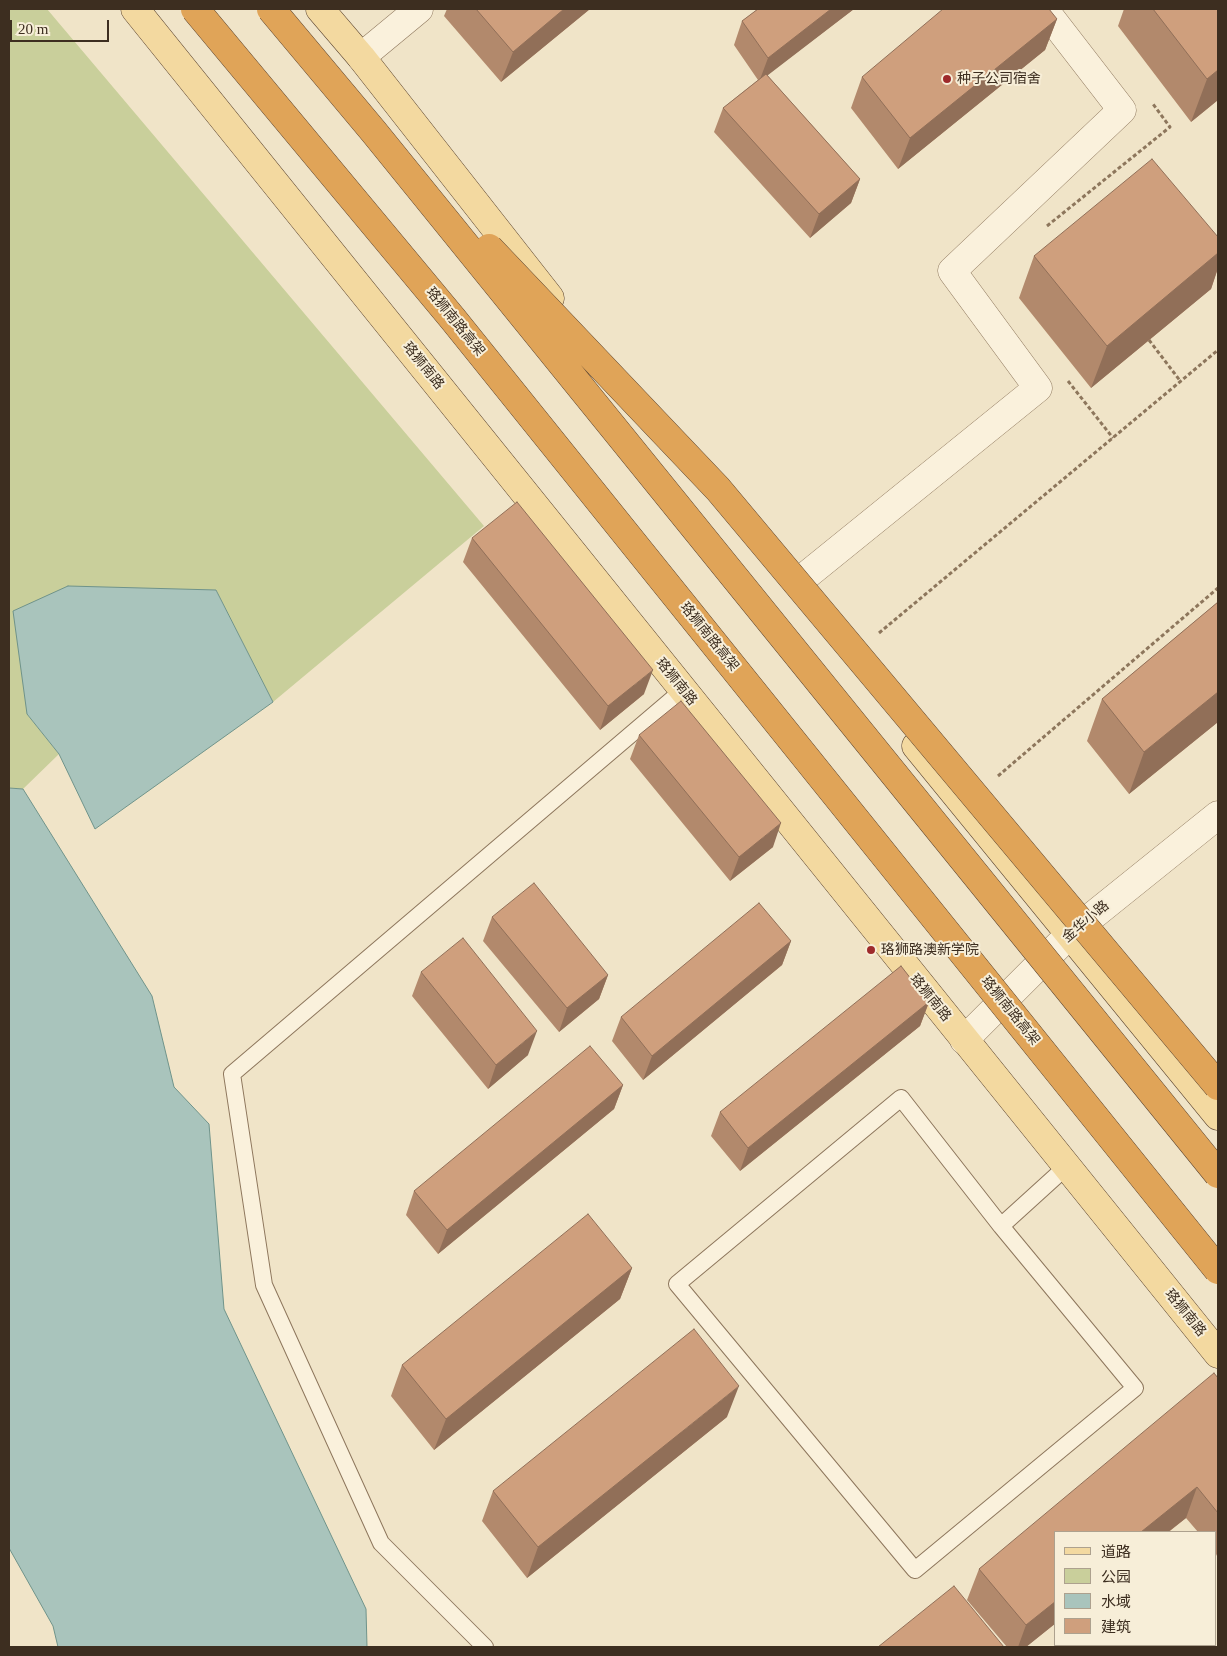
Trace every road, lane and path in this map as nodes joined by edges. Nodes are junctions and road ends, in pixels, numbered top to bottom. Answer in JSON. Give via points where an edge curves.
{"nodes":[{"id":1,"x":135,"y":9,"type":"edge"},
{"id":2,"x":196,"y":9,"type":"edge"},
{"id":3,"x":271,"y":9,"type":"edge"},
{"id":4,"x":320,"y":9,"type":"edge"},
{"id":5,"x":419,"y":9,"type":"edge"},
{"id":6,"x":1044,"y":9,"type":"edge"},
{"id":7,"x":361,"y":57,"type":"junction"},
{"id":8,"x":1152,"y":103,"type":"dead end"},
{"id":9,"x":374,"y":132,"type":"junction"},
{"id":10,"x":1040,"y":232,"type":"dead end"},
{"id":11,"x":1150,"y":340,"type":"edge"},
{"id":12,"x":1218,"y":350,"type":"edge"},
{"id":13,"x":1065,"y":376,"type":"dead end"},
{"id":14,"x":1181,"y":382,"type":"junction"},
{"id":15,"x":1113,"y":438,"type":"junction"},
{"id":16,"x":797,"y":583,"type":"junction"},
{"id":17,"x":1218,"y":588,"type":"edge"},
{"id":18,"x":874,"y":637,"type":"dead end"},
{"id":19,"x":683,"y":690,"type":"junction"},
{"id":20,"x":975,"y":796,"type":"junction"},
{"id":21,"x":1218,"y":815,"type":"edge"},
{"id":22,"x":1070,"y":934,"type":"junction"},
{"id":23,"x":964,"y":1040,"type":"junction"},
{"id":24,"x":1218,"y":1086,"type":"edge"},
{"id":25,"x":1218,"y":1116,"type":"edge"},
{"id":26,"x":1066,"y":1167,"type":"junction"},
{"id":27,"x":1218,"y":1174,"type":"edge"},
{"id":28,"x":1001,"y":1226,"type":"junction"},
{"id":29,"x":1218,"y":1270,"type":"edge"},
{"id":30,"x":1218,"y":1354,"type":"edge"},
{"id":31,"x":485,"y":1647,"type":"edge"}],
"edges":[{"from":1,"to":19,"type":"main road","name":"珞狮南路"},
{"from":2,"to":29,"type":"highway","name":"珞狮南路高架","bridge":true,"via":[[453,319]]},
{"from":3,"to":9,"type":"highway","bridge":true},
{"from":4,"to":7,"type":"main road"},
{"from":5,"to":7,"type":"street"},
{"from":6,"to":16,"type":"street","via":[[1122,110],[952,271],[1038,388]]},
{"from":7,"to":22,"type":"main road","via":[[590,348]]},
{"from":8,"to":10,"type":"path","via":[[1170,127]]},
{"from":9,"to":16,"type":"highway","bridge":true,"via":[[718,489]]},
{"from":9,"to":27,"type":"highway","bridge":true},
{"from":11,"to":14,"type":"path"},
{"from":12,"to":14,"type":"path"},
{"from":13,"to":15,"type":"path"},
{"from":14,"to":15,"type":"path"},
{"from":15,"to":18,"type":"path"},
{"from":16,"to":20,"type":"highway","bridge":true},
{"from":17,"to":20,"type":"path"},
{"from":19,"to":23,"type":"main road","name":"珞狮南路"},
{"from":19,"to":31,"type":"lane","via":[[232,1074],[264,1285],[381,1543]]},
{"from":20,"to":24,"type":"highway","bridge":true},
{"from":21,"to":22,"type":"street","name":"金华小路"},
{"from":22,"to":23,"type":"street","name":"金华小路"},
{"from":22,"to":25,"type":"main road"},
{"from":23,"to":26,"type":"main road","name":"珞狮南路"},
{"from":26,"to":28,"type":"lane"},
{"from":26,"to":30,"type":"main road","name":"珞狮南路"},
{"from":28,"to":28,"type":"lane","via":[[1135,1388],[915,1570],[677,1284],[901,1098]]}]}
